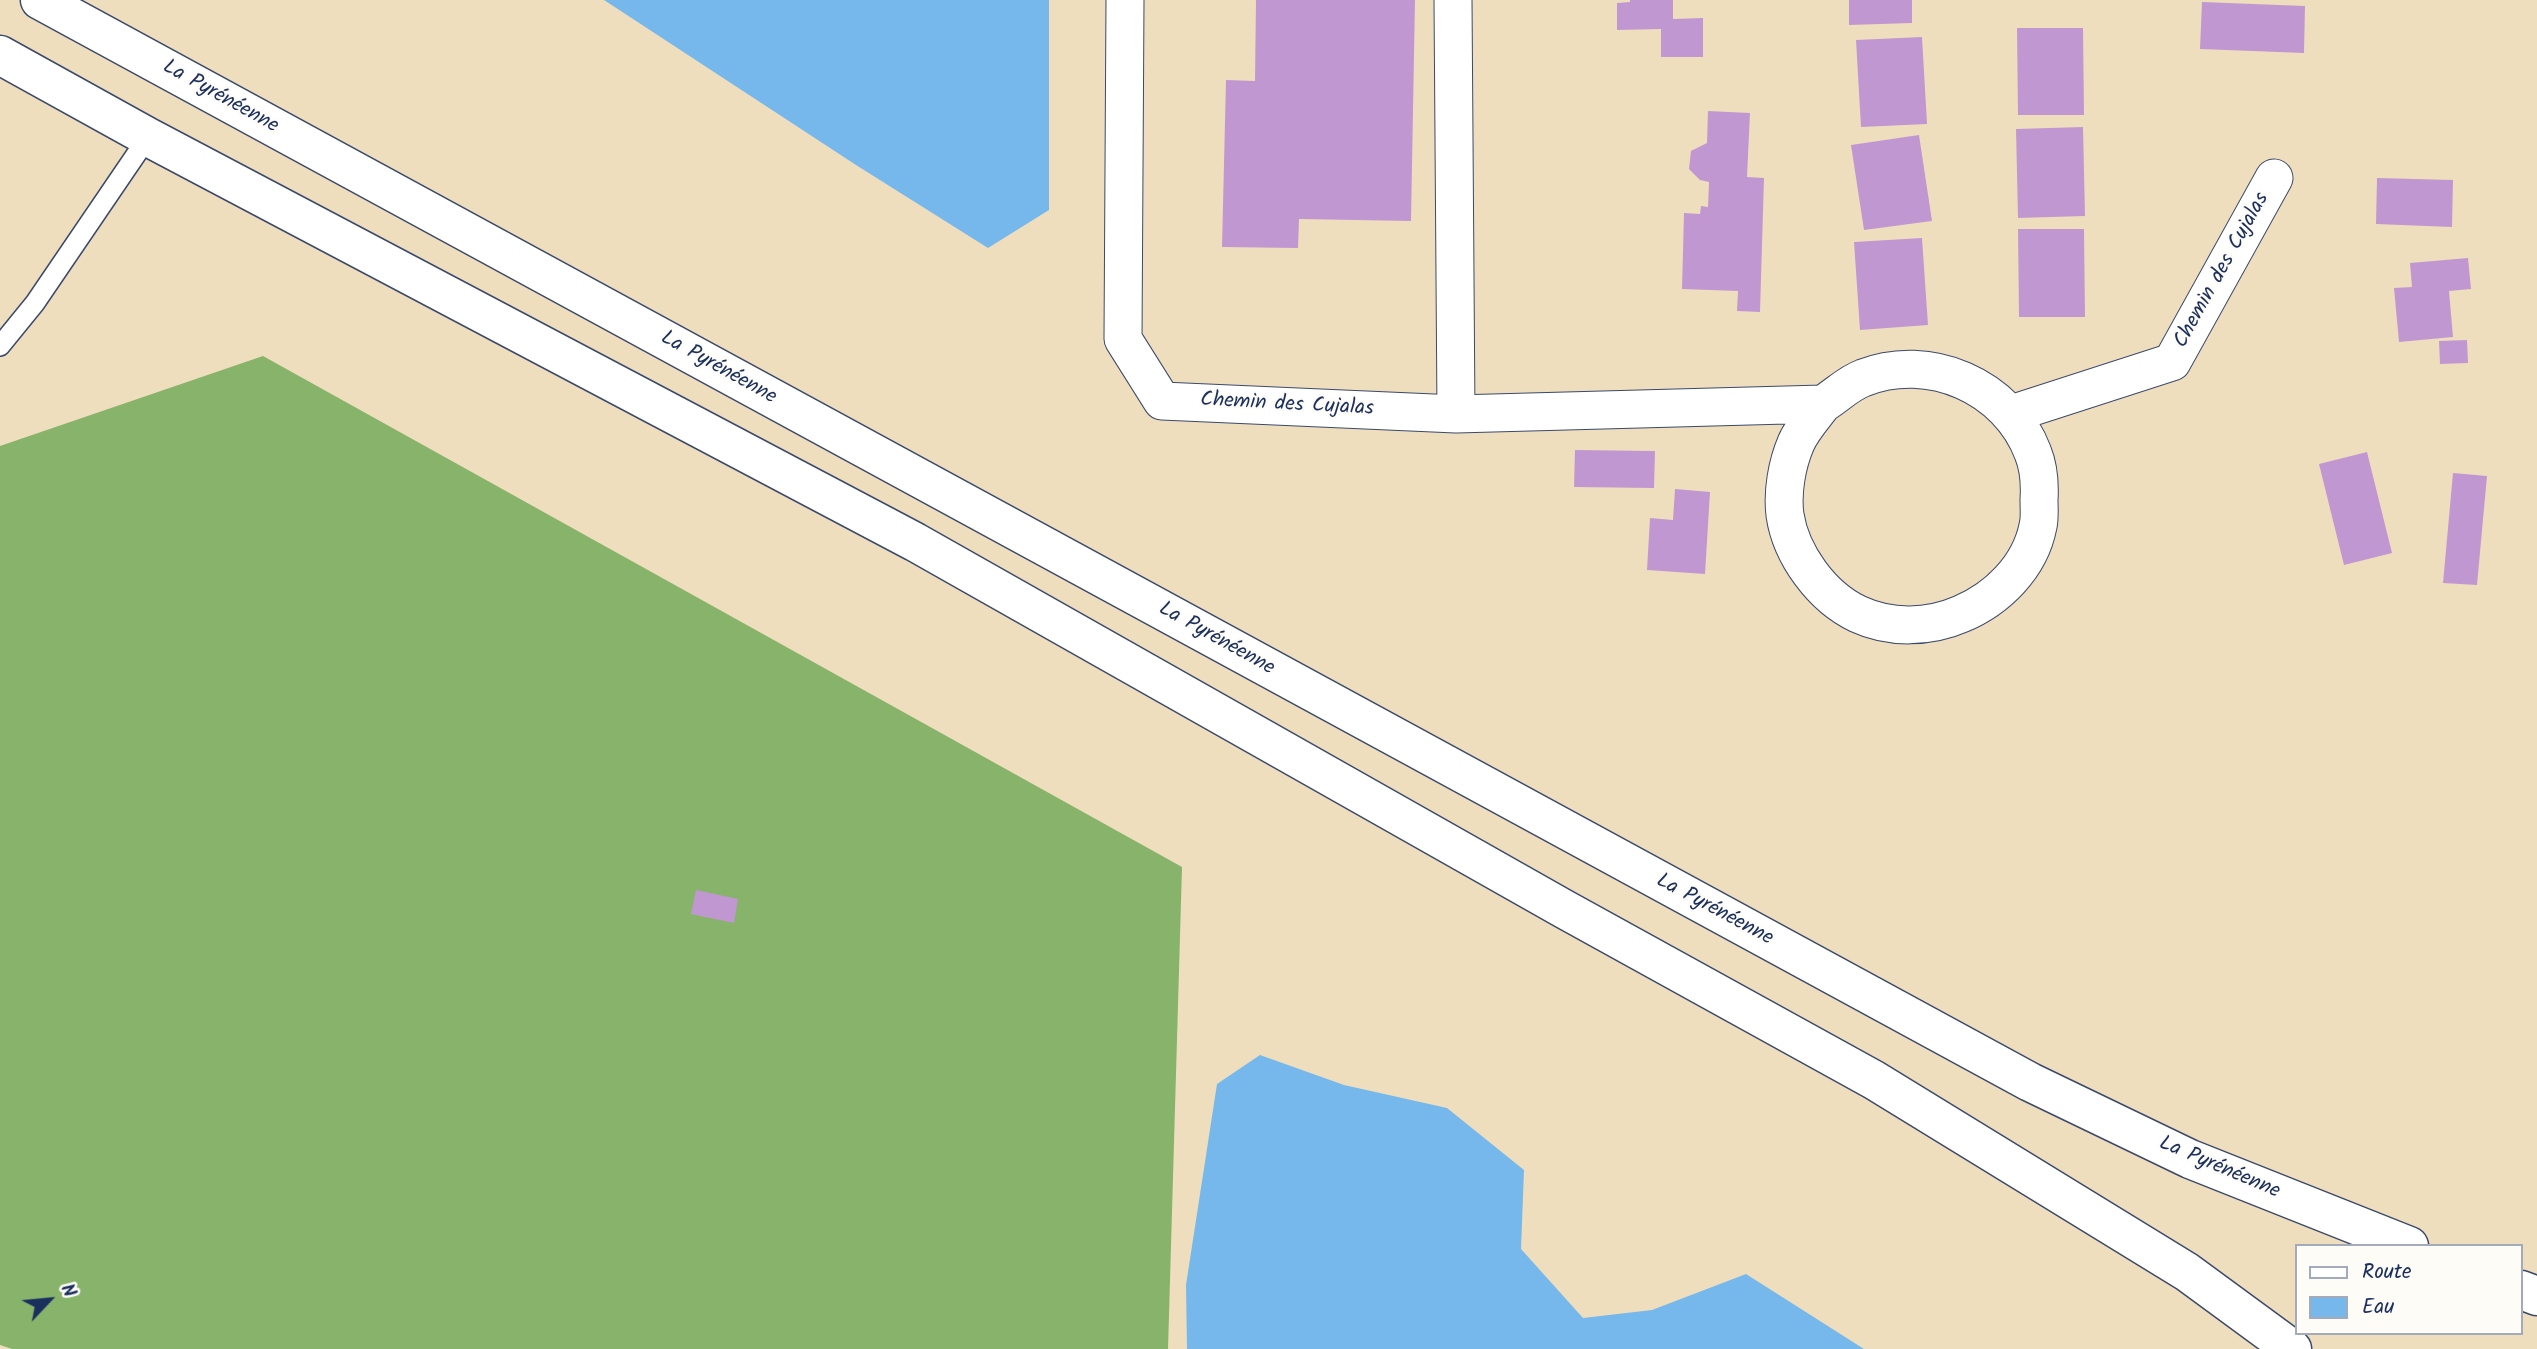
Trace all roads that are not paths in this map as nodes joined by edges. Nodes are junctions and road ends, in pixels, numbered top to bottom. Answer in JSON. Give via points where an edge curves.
{"nodes":[{"id":1,"x":40,"y":0,"type":"edge"},
{"id":2,"x":1125,"y":0,"type":"edge"},
{"id":3,"x":1453,"y":0,"type":"edge"},
{"id":4,"x":0,"y":55,"type":"edge"},
{"id":5,"x":148,"y":137,"type":"junction"},
{"id":6,"x":2274,"y":178,"type":"dead end"},
{"id":7,"x":0,"y":346,"type":"edge"},
{"id":8,"x":1823,"y":404,"type":"junction"},
{"id":9,"x":1457,"y":414,"type":"junction"},
{"id":10,"x":2011,"y":414,"type":"junction"},
{"id":11,"x":2404,"y":1244,"type":"edge"},
{"id":12,"x":2292,"y":1349,"type":"edge"}],
"edges":[{"from":1,"to":11,"type":"highway","name":"La Pyrénéenne","via":[[2030,1082],[2190,1159]]},
{"from":2,"to":9,"type":"street","name":"Chemin des Cujalas","via":[[1123,339],[1162,401]]},
{"from":3,"to":9,"type":"street"},
{"from":4,"to":5,"type":"highway"},
{"from":5,"to":7,"type":"lane","via":[[35,303]]},
{"from":5,"to":12,"type":"highway","via":[[915,542],[1874,1080],[2187,1272]]},
{"from":6,"to":10,"type":"street","name":"Chemin des Cujalas","via":[[2172,362]]},
{"from":8,"to":9,"type":"street","name":"Chemin des Cujalas"},
{"from":8,"to":10,"type":"street","via":[[1862,378],[1906,368],[1931,369],[1973,384]]},
{"from":8,"to":10,"type":"street","via":[[1797,440],[1786,471],[1785,515],[1801,561],[1829,595],[1849,608],[1902,625],[1942,623],[1983,605],[2003,589],[2029,553],[2038,526],[2040,481],[2033,452]]}]}
